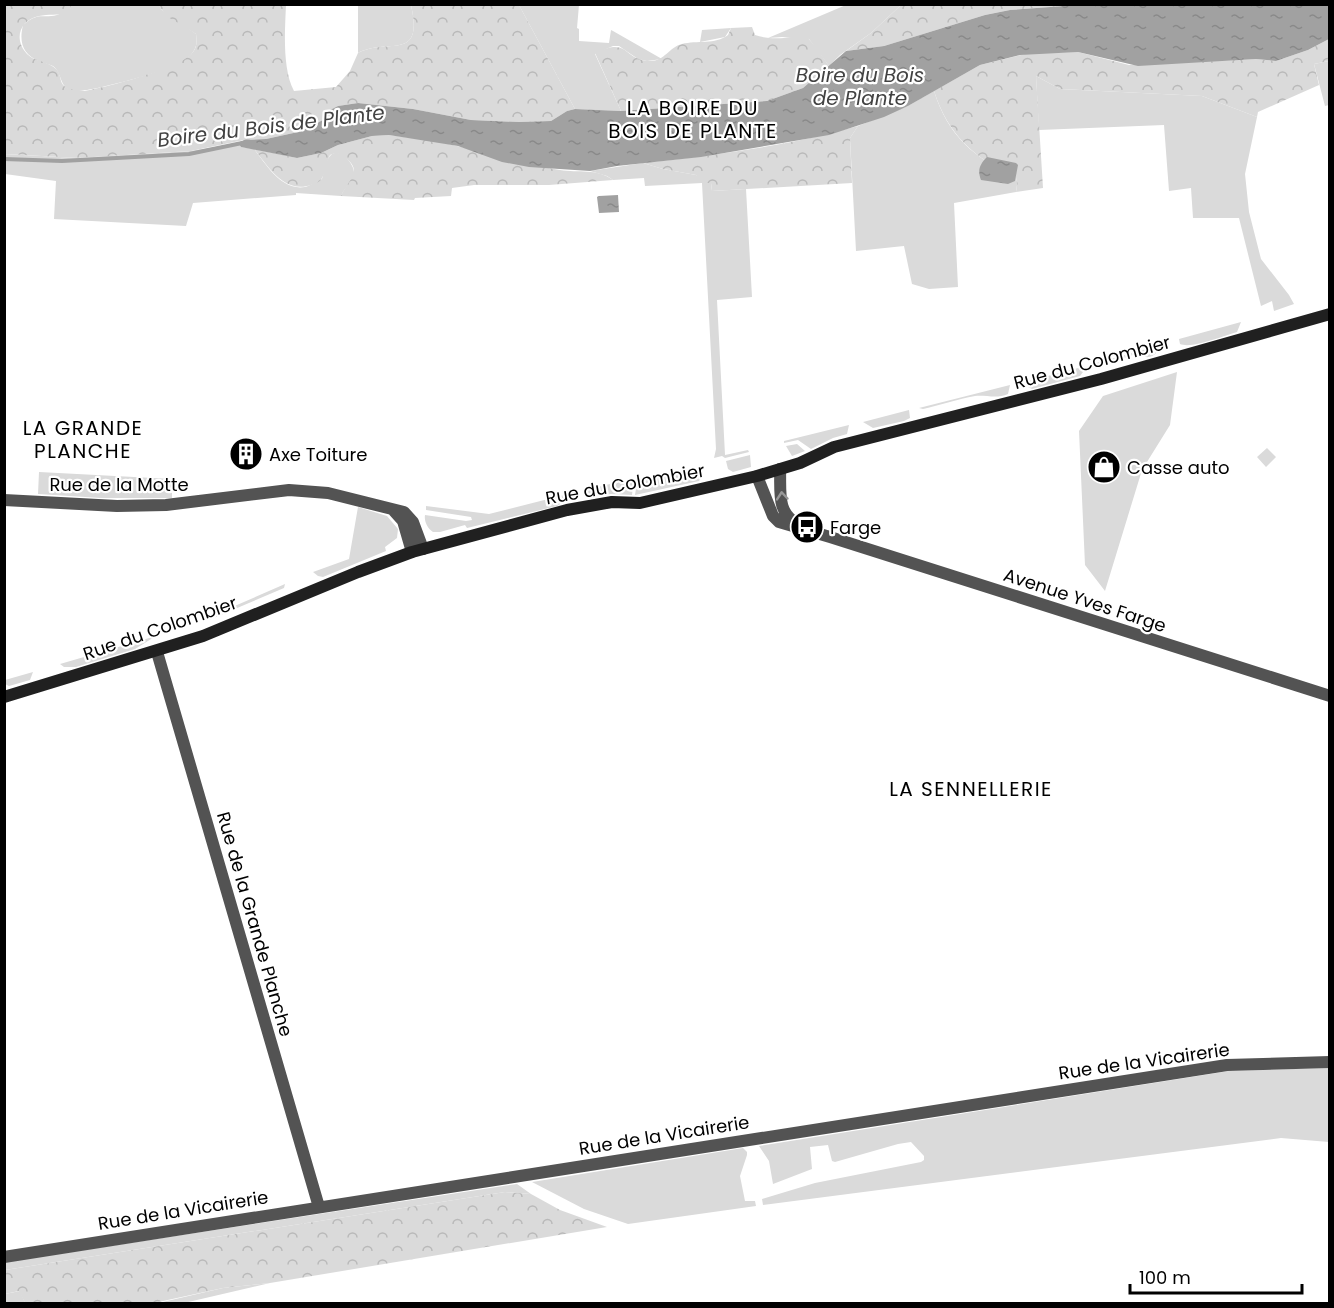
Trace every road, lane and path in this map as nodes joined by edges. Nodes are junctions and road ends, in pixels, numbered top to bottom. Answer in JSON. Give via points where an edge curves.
{"nodes":[{"id":1,"x":1329,"y":314,"type":"edge"},
{"id":2,"x":780,"y":469,"type":"junction"},
{"id":3,"x":757,"y":476,"type":"junction"},
{"id":4,"x":4,"y":500,"type":"edge"},
{"id":5,"x":830,"y":537,"type":"junction"},
{"id":6,"x":417,"y":551,"type":"junction"},
{"id":7,"x":158,"y":652,"type":"junction"},
{"id":8,"x":1329,"y":696,"type":"edge"},
{"id":9,"x":4,"y":697,"type":"edge"},
{"id":10,"x":1329,"y":1062,"type":"edge"},
{"id":11,"x":319,"y":1207,"type":"junction"},
{"id":12,"x":4,"y":1257,"type":"edge"}],
"edges":[{"from":1,"to":2,"type":"main road","name":"Rue du Colombier","via":[[1101,379],[834,447]]},
{"from":2,"to":3,"type":"main road","name":"Rue du Colombier"},
{"from":5,"to":2,"type":"street","name":"Avenue Yves Farge","one_way":true,"via":[[788,519],[782,503]]},
{"from":3,"to":5,"type":"street","name":"Avenue Yves Farge","via":[[778,522]]},
{"from":3,"to":6,"type":"main road","name":"Rue du Colombier","via":[[640,503],[612,502],[567,510]]},
{"from":4,"to":6,"type":"street","name":"Rue de la Motte","via":[[166,505],[297,490],[328,493],[404,512],[410,516]]},
{"from":5,"to":8,"type":"street","name":"Avenue Yves Farge"},
{"from":6,"to":7,"type":"main road","name":"Rue du Colombier"},
{"from":7,"to":9,"type":"main road","name":"Rue du Colombier"},
{"from":7,"to":11,"type":"street","name":"Rue de la Grande Planche"},
{"from":10,"to":11,"type":"street","name":"Rue de la Vicairerie","via":[[1227,1065]]},
{"from":11,"to":12,"type":"street","name":"Rue de la Vicairerie"}]}
